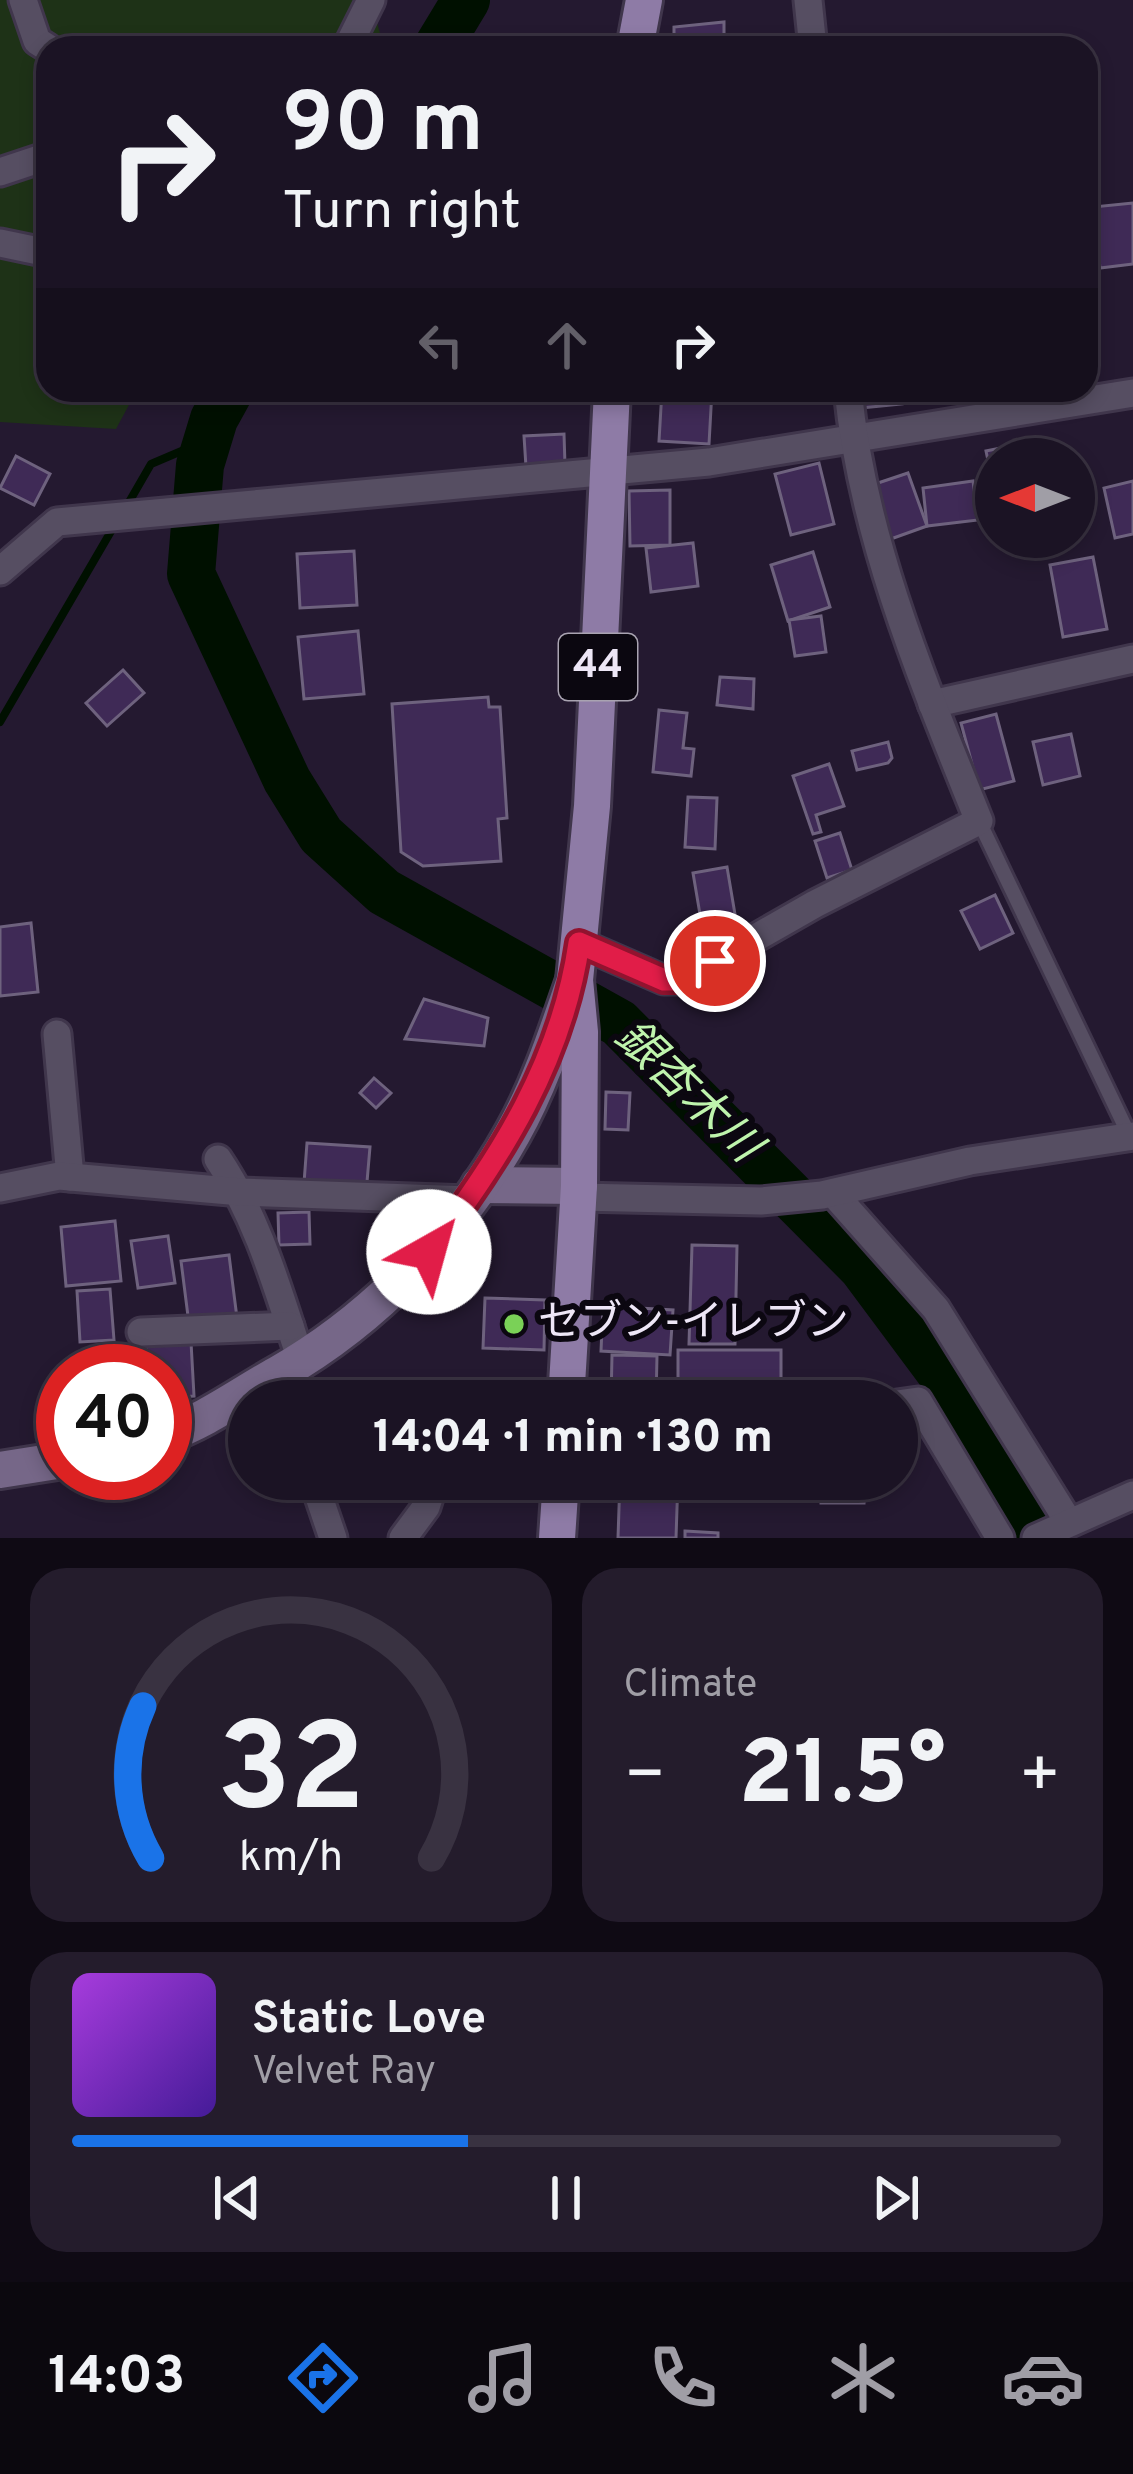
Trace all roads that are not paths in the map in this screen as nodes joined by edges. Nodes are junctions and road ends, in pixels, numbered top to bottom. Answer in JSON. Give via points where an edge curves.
{"nodes":[{"id":1,"x":23,"y":0,"type":"edge"},
{"id":2,"x":371,"y":0,"type":"edge"},
{"id":3,"x":644,"y":0,"type":"edge"},
{"id":4,"x":808,"y":0,"type":"edge"},
{"id":5,"x":36,"y":36,"type":"edge"},
{"id":6,"x":353,"y":36,"type":"edge"},
{"id":7,"x":637,"y":36,"type":"edge"},
{"id":8,"x":812,"y":36,"type":"edge"},
{"id":9,"x":36,"y":160,"type":"edge"},
{"id":10,"x":0,"y":172,"type":"edge"},
{"id":11,"x":0,"y":243,"type":"edge"},
{"id":12,"x":36,"y":250,"type":"edge"},
{"id":13,"x":1133,"y":393,"type":"edge"},
{"id":14,"x":1098,"y":398,"type":"edge"},
{"id":15,"x":611,"y":402,"type":"edge"},
{"id":16,"x":849,"y":402,"type":"edge"},
{"id":17,"x":1074,"y":402,"type":"edge"},
{"id":18,"x":852,"y":436,"type":"junction"},
{"id":19,"x":608,"y":472,"type":"junction"},
{"id":20,"x":0,"y":572,"type":"edge"},
{"id":21,"x":1133,"y":659,"type":"edge"},
{"id":22,"x":932,"y":704,"type":"junction"},
{"id":23,"x":979,"y":821,"type":"junction"},
{"id":24,"x":577,"y":962,"type":"junction"},
{"id":25,"x":570,"y":1026,"type":"junction"},
{"id":26,"x":57,"y":1034,"type":"dead end"},
{"id":27,"x":1132,"y":1137,"type":"edge"},
{"id":28,"x":218,"y":1159,"type":"dead end"},
{"id":29,"x":70,"y":1178,"type":"junction"},
{"id":30,"x":0,"y":1188,"type":"edge"},
{"id":31,"x":579,"y":1191,"type":"junction"},
{"id":32,"x":241,"y":1192,"type":"junction"},
{"id":33,"x":474,"y":1193,"type":"junction"},
{"id":34,"x":827,"y":1194,"type":"junction"},
{"id":35,"x":141,"y":1331,"type":"dead end"},
{"id":36,"x":289,"y":1365,"type":"edge"},
{"id":37,"x":567,"y":1380,"type":"edge"},
{"id":38,"x":918,"y":1401,"type":"edge"},
{"id":39,"x":192,"y":1423,"type":"edge"},
{"id":40,"x":36,"y":1464,"type":"edge"},
{"id":41,"x":0,"y":1470,"type":"edge"},
{"id":42,"x":1133,"y":1496,"type":"edge"},
{"id":43,"x":320,"y":1500,"type":"edge"},
{"id":44,"x":428,"y":1500,"type":"edge"},
{"id":45,"x":560,"y":1500,"type":"edge"},
{"id":46,"x":1069,"y":1521,"type":"junction"},
{"id":47,"x":333,"y":1538,"type":"edge"},
{"id":48,"x":403,"y":1538,"type":"edge"},
{"id":49,"x":557,"y":1538,"type":"edge"},
{"id":50,"x":1000,"y":1538,"type":"edge"},
{"id":51,"x":1036,"y":1538,"type":"edge"}],
"edges":[{"from":1,"to":5,"type":"street"},
{"from":2,"to":6,"type":"street"},
{"from":3,"to":7,"type":"main road"},
{"from":4,"to":8,"type":"street"},
{"from":9,"to":10,"type":"street"},
{"from":11,"to":12,"type":"street"},
{"from":13,"to":14,"type":"street"},
{"from":15,"to":19,"type":"main road","number":"44"},
{"from":16,"to":18,"type":"street"},
{"from":17,"to":18,"type":"street"},
{"from":18,"to":19,"type":"street"},
{"from":18,"to":22,"type":"street","via":[[907,646]]},
{"from":19,"to":20,"type":"street","via":[[57,522]]},
{"from":19,"to":24,"type":"main road","number":"44"},
{"from":21,"to":22,"type":"street"},
{"from":22,"to":23,"type":"street"},
{"from":23,"to":24,"type":"street","via":[[682,980]]},
{"from":23,"to":27,"type":"lane"},
{"from":24,"to":25,"type":"main road","number":"44"},
{"from":25,"to":31,"type":"main road","number":"44"},
{"from":25,"to":33,"type":"street"},
{"from":26,"to":29,"type":"street"},
{"from":27,"to":34,"type":"street","via":[[970,1161]]},
{"from":28,"to":32,"type":"street"},
{"from":29,"to":30,"type":"street"},
{"from":29,"to":32,"type":"street"},
{"from":31,"to":33,"type":"street"},
{"from":31,"to":34,"type":"street","via":[[761,1202]]},
{"from":31,"to":37,"type":"main road","number":"44"},
{"from":32,"to":33,"type":"street"},
{"from":32,"to":36,"type":"street","via":[[268,1256]]},
{"from":33,"to":36,"type":"street","via":[[399,1283]]},
{"from":34,"to":46,"type":"street","via":[[936,1309]]},
{"from":35,"to":36,"type":"street"},
{"from":36,"to":39,"type":"street"},
{"from":38,"to":50,"type":"street"},
{"from":40,"to":41,"type":"street"},
{"from":42,"to":46,"type":"street"},
{"from":43,"to":47,"type":"street"},
{"from":44,"to":48,"type":"street"},
{"from":45,"to":49,"type":"main road"},
{"from":46,"to":51,"type":"street"}]}
